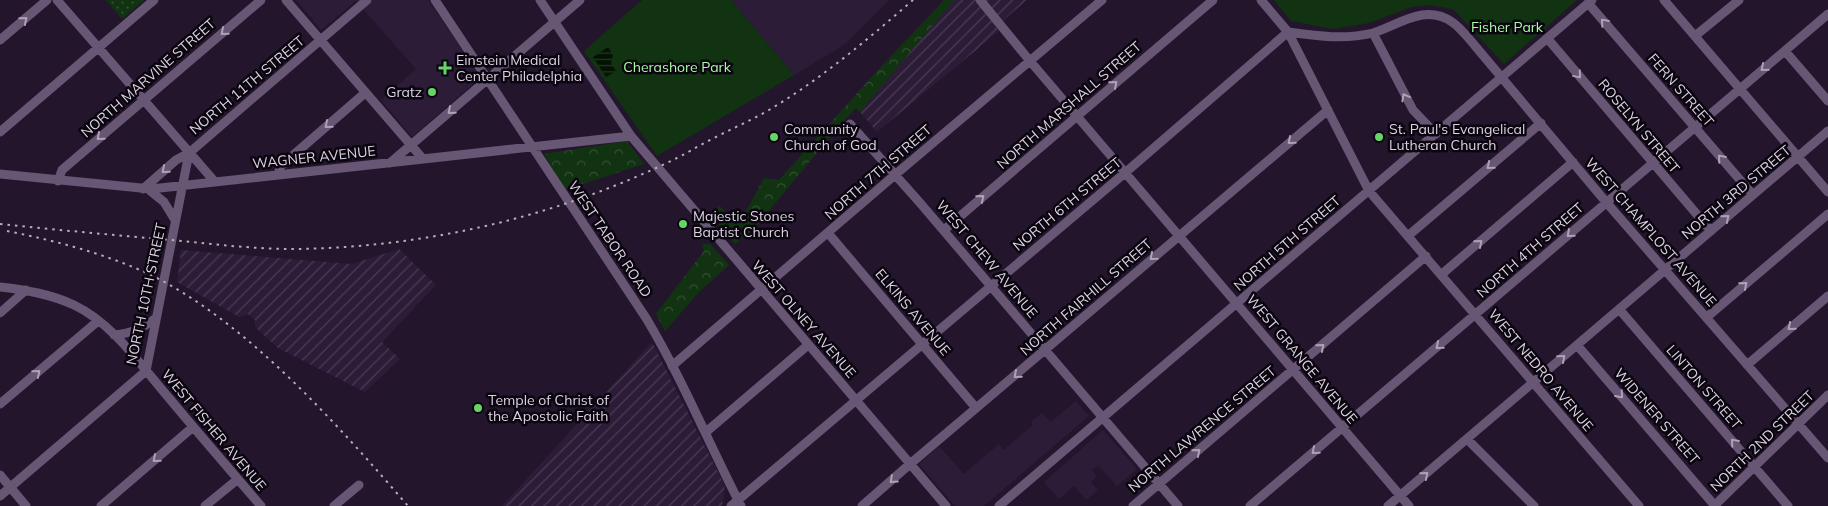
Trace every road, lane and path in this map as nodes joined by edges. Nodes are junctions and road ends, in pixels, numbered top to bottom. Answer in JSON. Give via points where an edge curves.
{"nodes":[{"id":1,"x":47,"y":0,"type":"edge"},
{"id":2,"x":57,"y":0,"type":"edge"},
{"id":3,"x":154,"y":0,"type":"edge"},
{"id":4,"x":261,"y":0,"type":"edge"},
{"id":5,"x":286,"y":0,"type":"edge"},
{"id":6,"x":367,"y":0,"type":"edge"},
{"id":7,"x":435,"y":0,"type":"edge"},
{"id":8,"x":540,"y":0,"type":"edge"},
{"id":9,"x":580,"y":0,"type":"edge"},
{"id":10,"x":980,"y":0,"type":"edge"},
{"id":11,"x":1102,"y":0,"type":"edge"},
{"id":12,"x":1213,"y":0,"type":"edge"},
{"id":13,"x":1261,"y":0,"type":"edge"},
{"id":14,"x":1664,"y":0,"type":"edge"},
{"id":15,"x":1739,"y":0,"type":"edge"},
{"id":16,"x":1590,"y":2,"type":"edge"},
{"id":17,"x":1828,"y":14,"type":"edge"},
{"id":18,"x":554,"y":22,"type":"junction"},
{"id":19,"x":1288,"y":32,"type":"junction"},
{"id":20,"x":1374,"y":32,"type":"junction"},
{"id":21,"x":1695,"y":36,"type":"junction"},
{"id":22,"x":1547,"y":38,"type":"junction"},
{"id":23,"x":0,"y":40,"type":"edge"},
{"id":24,"x":320,"y":40,"type":"junction"},
{"id":25,"x":98,"y":48,"type":"junction"},
{"id":26,"x":1784,"y":50,"type":"junction"},
{"id":27,"x":1030,"y":61,"type":"junction"},
{"id":28,"x":1502,"y":78,"type":"junction"},
{"id":29,"x":488,"y":79,"type":"junction"},
{"id":30,"x":1739,"y":88,"type":"junction"},
{"id":31,"x":365,"y":93,"type":"junction"},
{"id":32,"x":143,"y":100,"type":"junction"},
{"id":33,"x":1828,"y":101,"type":"edge"},
{"id":34,"x":1328,"y":110,"type":"junction"},
{"id":35,"x":1077,"y":116,"type":"junction"},
{"id":36,"x":1541,"y":123,"type":"junction"},
{"id":37,"x":850,"y":124,"type":"dead end"},
{"id":38,"x":1695,"y":127,"type":"junction"},
{"id":39,"x":1828,"y":131,"type":"edge"},
{"id":40,"x":0,"y":132,"type":"edge"},
{"id":41,"x":1436,"y":134,"type":"junction"},
{"id":42,"x":631,"y":136,"type":"junction"},
{"id":43,"x":410,"y":145,"type":"junction"},
{"id":44,"x":533,"y":147,"type":"junction"},
{"id":45,"x":189,"y":153,"type":"junction"},
{"id":46,"x":1798,"y":157,"type":"junction"},
{"id":47,"x":423,"y":160,"type":"junction"},
{"id":48,"x":1573,"y":162,"type":"junction"},
{"id":49,"x":390,"y":163,"type":"junction"},
{"id":50,"x":1653,"y":163,"type":"junction"},
{"id":51,"x":1126,"y":172,"type":"junction"},
{"id":52,"x":0,"y":174,"type":"edge"},
{"id":53,"x":896,"y":174,"type":"junction"},
{"id":54,"x":278,"y":175,"type":"junction"},
{"id":55,"x":58,"y":181,"type":"junction"},
{"id":56,"x":215,"y":182,"type":"junction"},
{"id":57,"x":182,"y":186,"type":"junction"},
{"id":58,"x":145,"y":189,"type":"junction"},
{"id":59,"x":1369,"y":190,"type":"junction"},
{"id":60,"x":1828,"y":192,"type":"edge"},
{"id":61,"x":1753,"y":195,"type":"junction"},
{"id":62,"x":1606,"y":202,"type":"junction"},
{"id":63,"x":1828,"y":214,"type":"edge"},
{"id":64,"x":175,"y":220,"type":"junction"},
{"id":65,"x":944,"y":230,"type":"junction"},
{"id":66,"x":1711,"y":231,"type":"junction"},
{"id":67,"x":828,"y":233,"type":"junction"},
{"id":68,"x":1409,"y":235,"type":"junction"},
{"id":69,"x":1179,"y":236,"type":"junction"},
{"id":70,"x":1426,"y":256,"type":"junction"},
{"id":71,"x":1666,"y":270,"type":"junction"},
{"id":72,"x":1442,"y":274,"type":"junction"},
{"id":73,"x":991,"y":286,"type":"junction"},
{"id":74,"x":0,"y":287,"type":"edge"},
{"id":75,"x":26,"y":290,"type":"junction"},
{"id":76,"x":762,"y":290,"type":"junction"},
{"id":77,"x":1828,"y":296,"type":"edge"},
{"id":78,"x":1237,"y":304,"type":"junction"},
{"id":79,"x":1619,"y":309,"type":"junction"},
{"id":80,"x":0,"y":312,"type":"edge"},
{"id":81,"x":1476,"y":314,"type":"junction"},
{"id":82,"x":1707,"y":317,"type":"junction"},
{"id":83,"x":156,"y":318,"type":"junction"},
{"id":84,"x":98,"y":321,"type":"junction"},
{"id":85,"x":114,"y":335,"type":"junction"},
{"id":86,"x":808,"y":345,"type":"junction"},
{"id":87,"x":922,"y":345,"type":"junction"},
{"id":88,"x":1577,"y":345,"type":"junction"},
{"id":89,"x":1046,"y":350,"type":"junction"},
{"id":90,"x":1747,"y":365,"type":"junction"},
{"id":91,"x":672,"y":366,"type":"junction"},
{"id":92,"x":1294,"y":370,"type":"junction"},
{"id":93,"x":146,"y":371,"type":"junction"},
{"id":94,"x":1533,"y":382,"type":"junction"},
{"id":95,"x":1828,"y":395,"type":"edge"},
{"id":96,"x":856,"y":400,"type":"junction"},
{"id":97,"x":0,"y":404,"type":"edge"},
{"id":98,"x":976,"y":408,"type":"junction"},
{"id":99,"x":1103,"y":418,"type":"junction"},
{"id":100,"x":1798,"y":424,"type":"junction"},
{"id":101,"x":194,"y":428,"type":"junction"},
{"id":102,"x":1342,"y":428,"type":"junction"},
{"id":103,"x":706,"y":432,"type":"junction"},
{"id":104,"x":1467,"y":439,"type":"junction"},
{"id":105,"x":1828,"y":458,"type":"edge"},
{"id":106,"x":910,"y":464,"type":"junction"},
{"id":107,"x":1755,"y":467,"type":"junction"},
{"id":108,"x":0,"y":475,"type":"edge"},
{"id":109,"x":238,"y":479,"type":"junction"},
{"id":110,"x":359,"y":484,"type":"dead end"},
{"id":111,"x":1159,"y":484,"type":"junction"},
{"id":112,"x":11,"y":487,"type":"junction"},
{"id":113,"x":0,"y":496,"type":"edge"},
{"id":114,"x":1400,"y":496,"type":"junction"},
{"id":115,"x":740,"y":503,"type":"edge"},
{"id":116,"x":26,"y":506,"type":"edge"},
{"id":117,"x":101,"y":506,"type":"edge"},
{"id":118,"x":206,"y":506,"type":"edge"},
{"id":119,"x":261,"y":506,"type":"edge"},
{"id":120,"x":334,"y":506,"type":"edge"},
{"id":121,"x":731,"y":506,"type":"edge"},
{"id":122,"x":862,"y":506,"type":"edge"},
{"id":123,"x":946,"y":506,"type":"edge"},
{"id":124,"x":999,"y":506,"type":"edge"},
{"id":125,"x":1133,"y":506,"type":"edge"},
{"id":126,"x":1178,"y":506,"type":"edge"},
{"id":127,"x":1250,"y":506,"type":"edge"},
{"id":128,"x":1388,"y":506,"type":"edge"},
{"id":129,"x":1409,"y":506,"type":"edge"},
{"id":130,"x":1534,"y":506,"type":"edge"},
{"id":131,"x":1640,"y":506,"type":"edge"},
{"id":132,"x":1715,"y":506,"type":"edge"},
{"id":133,"x":1788,"y":506,"type":"edge"}],
"edges":[{"from":23,"to":1,"type":"street","one_way":true},
{"from":2,"to":25,"type":"street"},
{"from":3,"to":25,"type":"street"},
{"from":4,"to":32,"type":"street","name":"NORTH MARVINE STREET","one_way":true},
{"from":5,"to":24,"type":"street"},
{"from":6,"to":24,"type":"street","name":"NORTH 11TH STREET"},
{"from":7,"to":29,"type":"street","name":"WEST TABOR ROAD"},
{"from":8,"to":18,"type":"street","name":"WEST OLNEY AVENUE"},
{"from":9,"to":18,"type":"street"},
{"from":10,"to":27,"type":"street","name":"WEST GRANGE AVENUE"},
{"from":11,"to":27,"type":"street","name":"NORTH 7TH STREET"},
{"from":35,"to":12,"type":"street","name":"NORTH MARSHALL STREET","one_way":true},
{"from":13,"to":19,"type":"street","name":"WEST NEDRO AVENUE"},
{"from":14,"to":21,"type":"street"},
{"from":15,"to":21,"type":"street"},
{"from":16,"to":22,"type":"street","name":"NORTH 5TH STREET"},
{"from":38,"to":16,"type":"street","name":"FERN STREET","one_way":true},
{"from":17,"to":26,"type":"street","name":"NORTH 4TH STREET"},
{"from":18,"to":29,"type":"street"},
{"from":18,"to":42,"type":"street","name":"WEST OLNEY AVENUE"},
{"from":19,"to":20,"type":"street","via":[[1329,37]]},
{"from":19,"to":34,"type":"street","name":"WEST NEDRO AVENUE"},
{"from":19,"to":51,"type":"street","name":"NORTH 6TH STREET"},
{"from":20,"to":28,"type":"street","name":"WEST CHAMPLOST AVENUE","via":[[1418,14],[1438,15],[1454,23]]},
{"from":41,"to":20,"type":"street","one_way":true,"via":[[1413,110]]},
{"from":21,"to":30,"type":"street"},
{"from":22,"to":28,"type":"street","name":"NORTH 5TH STREET"},
{"from":22,"to":50,"type":"street","name":"ROSELYN STREET","one_way":true},
{"from":24,"to":31,"type":"street"},
{"from":24,"to":45,"type":"street","name":"NORTH 11TH STREET"},
{"from":25,"to":32,"type":"street"},
{"from":25,"to":40,"type":"street"},
{"from":26,"to":30,"type":"street","name":"NORTH 4TH STREET","one_way":true},
{"from":26,"to":33,"type":"street"},
{"from":27,"to":35,"type":"street","name":"WEST GRANGE AVENUE"},
{"from":27,"to":53,"type":"street","name":"NORTH 7TH STREET"},
{"from":28,"to":36,"type":"street","name":"WEST CHAMPLOST AVENUE"},
{"from":28,"to":41,"type":"street","name":"NORTH 5TH STREET"},
{"from":29,"to":43,"type":"street","one_way":true},
{"from":29,"to":44,"type":"street","name":"WEST TABOR ROAD"},
{"from":30,"to":38,"type":"street","name":"NORTH 4TH STREET"},
{"from":30,"to":46,"type":"street"},
{"from":31,"to":43,"type":"street"},
{"from":31,"to":54,"type":"street","one_way":true,"via":[[283,164]]},
{"from":32,"to":45,"type":"street"},
{"from":32,"to":55,"type":"street","name":"NORTH MARVINE STREET","one_way":true,"via":[[62,170]]},
{"from":34,"to":59,"type":"street","name":"WEST NEDRO AVENUE"},
{"from":34,"to":69,"type":"street","name":"NORTH FAIRHILL STREET","one_way":true},
{"from":35,"to":51,"type":"street","name":"WEST GRANGE AVENUE"},
{"from":65,"to":35,"type":"street","name":"NORTH MARSHALL STREET","one_way":true},
{"from":36,"to":48,"type":"street","name":"WEST CHAMPLOST AVENUE"},
{"from":36,"to":68,"type":"street","one_way":true},
{"from":37,"to":53,"type":"street","name":"WEST CHEW AVENUE"},
{"from":38,"to":50,"type":"street","name":"NORTH 4TH STREET"},
{"from":61,"to":38,"type":"street","name":"FERN STREET","one_way":true},
{"from":39,"to":46,"type":"street","name":"NORTH 3RD STREET"},
{"from":41,"to":59,"type":"street","name":"NORTH 5TH STREET"},
{"from":42,"to":44,"type":"street","name":"WAGNER AVENUE"},
{"from":42,"to":76,"type":"street","name":"WEST OLNEY AVENUE"},
{"from":43,"to":47,"type":"street"},
{"from":43,"to":49,"type":"street"},
{"from":44,"to":47,"type":"street","name":"WAGNER AVENUE"},
{"from":44,"to":91,"type":"street","name":"WEST TABOR ROAD","via":[[646,318]]},
{"from":45,"to":56,"type":"street"},
{"from":45,"to":57,"type":"street","name":"NORTH 10TH STREET"},
{"from":45,"to":58,"type":"street","name":"NORTH 11TH STREET","one_way":true,"via":[[176,160]]},
{"from":46,"to":60,"type":"street"},
{"from":46,"to":61,"type":"street","name":"NORTH 3RD STREET"},
{"from":47,"to":49,"type":"street","name":"WAGNER AVENUE"},
{"from":48,"to":62,"type":"street","name":"WEST CHAMPLOST AVENUE"},
{"from":72,"to":48,"type":"street","one_way":true},
{"from":49,"to":54,"type":"street","name":"WAGNER AVENUE"},
{"from":50,"to":62,"type":"street","name":"NORTH 4TH STREET"},
{"from":50,"to":66,"type":"street","name":"ROSELYN STREET"},
{"from":51,"to":69,"type":"street","name":"WEST GRANGE AVENUE"},
{"from":51,"to":73,"type":"street","name":"NORTH 6TH STREET"},
{"from":52,"to":55,"type":"street","name":"WAGNER AVENUE"},
{"from":53,"to":65,"type":"street","name":"WEST CHEW AVENUE"},
{"from":53,"to":67,"type":"street","name":"NORTH 7TH STREET"},
{"from":54,"to":56,"type":"street","name":"WAGNER AVENUE"},
{"from":55,"to":58,"type":"street","name":"WAGNER AVENUE"},
{"from":56,"to":57,"type":"street","name":"WAGNER AVENUE"},
{"from":57,"to":58,"type":"street","name":"WAGNER AVENUE"},
{"from":57,"to":64,"type":"street","name":"NORTH 10TH STREET"},
{"from":58,"to":64,"type":"street","via":[[164,202]]},
{"from":59,"to":68,"type":"street","name":"WEST NEDRO AVENUE"},
{"from":59,"to":78,"type":"street","name":"NORTH 5TH STREET"},
{"from":66,"to":61,"type":"street","name":"NORTH 3RD STREET","one_way":true},
{"from":62,"to":71,"type":"street","name":"WEST CHAMPLOST AVENUE"},
{"from":62,"to":81,"type":"street","name":"NORTH 4TH STREET","one_way":true},
{"from":82,"to":63,"type":"street","one_way":true},
{"from":64,"to":83,"type":"street","name":"NORTH 10TH STREET"},
{"from":65,"to":73,"type":"street","name":"WEST CHEW AVENUE"},
{"from":66,"to":71,"type":"street","name":"NORTH 3RD STREET"},
{"from":67,"to":76,"type":"street","name":"NORTH 7TH STREET"},
{"from":67,"to":87,"type":"street","name":"ELKINS AVENUE"},
{"from":68,"to":70,"type":"street","name":"WEST NEDRO AVENUE"},
{"from":69,"to":78,"type":"street","name":"WEST GRANGE AVENUE"},
{"from":69,"to":89,"type":"street","name":"NORTH FAIRHILL STREET","one_way":true},
{"from":70,"to":72,"type":"street","name":"WEST NEDRO AVENUE"},
{"from":92,"to":70,"type":"street","name":"NORTH LAWRENCE STREET","one_way":true},
{"from":71,"to":79,"type":"street","name":"NORTH 3RD STREET"},
{"from":71,"to":82,"type":"street","name":"WEST CHAMPLOST AVENUE"},
{"from":72,"to":81,"type":"street","name":"WEST NEDRO AVENUE"},
{"from":73,"to":87,"type":"street","name":"NORTH 6TH STREET"},
{"from":73,"to":89,"type":"street","name":"WEST CHEW AVENUE"},
{"from":74,"to":75,"type":"street","name":"WEST FISHER AVENUE"},
{"from":75,"to":80,"type":"street"},
{"from":75,"to":84,"type":"street","name":"WEST FISHER AVENUE","via":[[75,306]]},
{"from":76,"to":86,"type":"street","name":"WEST OLNEY AVENUE"},
{"from":76,"to":91,"type":"street","name":"NORTH 7TH STREET"},
{"from":77,"to":90,"type":"street","one_way":true},
{"from":78,"to":92,"type":"street","name":"WEST GRANGE AVENUE"},
{"from":78,"to":99,"type":"street","name":"NORTH 5TH STREET"},
{"from":79,"to":88,"type":"street","name":"NORTH 3RD STREET"},
{"from":107,"to":79,"type":"street","name":"LINTON STREET","one_way":true},
{"from":81,"to":94,"type":"street","name":"WEST NEDRO AVENUE"},
{"from":81,"to":102,"type":"street","name":"NORTH 4TH STREET","one_way":true},
{"from":82,"to":90,"type":"street","name":"WEST CHAMPLOST AVENUE"},
{"from":83,"to":85,"type":"street","via":[[133,333]]},
{"from":83,"to":93,"type":"street","name":"NORTH 10TH STREET"},
{"from":84,"to":85,"type":"street","name":"WEST FISHER AVENUE"},
{"from":97,"to":84,"type":"street","one_way":true},
{"from":85,"to":93,"type":"street","name":"WEST FISHER AVENUE"},
{"from":86,"to":96,"type":"street","name":"WEST OLNEY AVENUE"},
{"from":86,"to":103,"type":"street"},
{"from":87,"to":96,"type":"street","name":"NORTH 6TH STREET"},
{"from":87,"to":98,"type":"street","name":"ELKINS AVENUE"},
{"from":94,"to":88,"type":"street","name":"NORTH 3RD STREET","one_way":true},
{"from":88,"to":132,"type":"street","name":"WIDENER STREET","one_way":true},
{"from":89,"to":98,"type":"street","name":"NORTH FAIRHILL STREET","one_way":true},
{"from":89,"to":99,"type":"street","name":"WEST CHEW AVENUE"},
{"from":90,"to":100,"type":"street","name":"WEST CHAMPLOST AVENUE"},
{"from":91,"to":103,"type":"street","name":"WEST TABOR ROAD"},
{"from":92,"to":102,"type":"street","name":"WEST GRANGE AVENUE"},
{"from":111,"to":92,"type":"street","name":"NORTH LAWRENCE STREET","one_way":true},
{"from":93,"to":101,"type":"street","name":"WEST FISHER AVENUE"},
{"from":93,"to":112,"type":"street","name":"NORTH 10TH STREET"},
{"from":94,"to":104,"type":"street","name":"NORTH 3RD STREET"},
{"from":94,"to":131,"type":"street","name":"WEST NEDRO AVENUE"},
{"from":95,"to":100,"type":"street","name":"NORTH 2ND STREET"},
{"from":96,"to":106,"type":"street","name":"WEST OLNEY AVENUE"},
{"from":96,"to":115,"type":"street","name":"NORTH 6TH STREET"},
{"from":98,"to":106,"type":"street","name":"NORTH FAIRHILL STREET"},
{"from":99,"to":111,"type":"street","name":"WEST CHEW AVENUE"},
{"from":99,"to":124,"type":"street","name":"NORTH 5TH STREET"},
{"from":100,"to":105,"type":"street","name":"WEST CHAMPLOST AVENUE"},
{"from":100,"to":107,"type":"street","name":"NORTH 2ND STREET"},
{"from":101,"to":109,"type":"street","name":"WEST FISHER AVENUE"},
{"from":101,"to":117,"type":"street","one_way":true},
{"from":102,"to":114,"type":"street","name":"WEST GRANGE AVENUE"},
{"from":102,"to":127,"type":"street","name":"NORTH 4TH STREET","one_way":true},
{"from":103,"to":115,"type":"street","name":"WEST TABOR ROAD"},
{"from":114,"to":104,"type":"street","name":"NORTH 3RD STREET","one_way":true},
{"from":104,"to":130,"type":"street"},
{"from":106,"to":122,"type":"street","name":"NORTH FAIRHILL STREET","one_way":true},
{"from":106,"to":123,"type":"street","name":"WEST OLNEY AVENUE"},
{"from":107,"to":132,"type":"street","name":"NORTH 2ND STREET"},
{"from":107,"to":133,"type":"street","name":"LINTON STREET"},
{"from":108,"to":112,"type":"street"},
{"from":109,"to":118,"type":"street"},
{"from":109,"to":119,"type":"street","name":"WEST FISHER AVENUE"},
{"from":110,"to":120,"type":"street"},
{"from":111,"to":125,"type":"street","name":"NORTH LAWRENCE STREET"},
{"from":111,"to":126,"type":"street","name":"WEST CHEW AVENUE"},
{"from":112,"to":113,"type":"street","name":"NORTH 10TH STREET"},
{"from":112,"to":116,"type":"street"},
{"from":114,"to":128,"type":"street","name":"NORTH 3RD STREET"},
{"from":114,"to":129,"type":"street","name":"WEST GRANGE AVENUE"},
{"from":115,"to":121,"type":"street","name":"NORTH 6TH STREET"}]}
